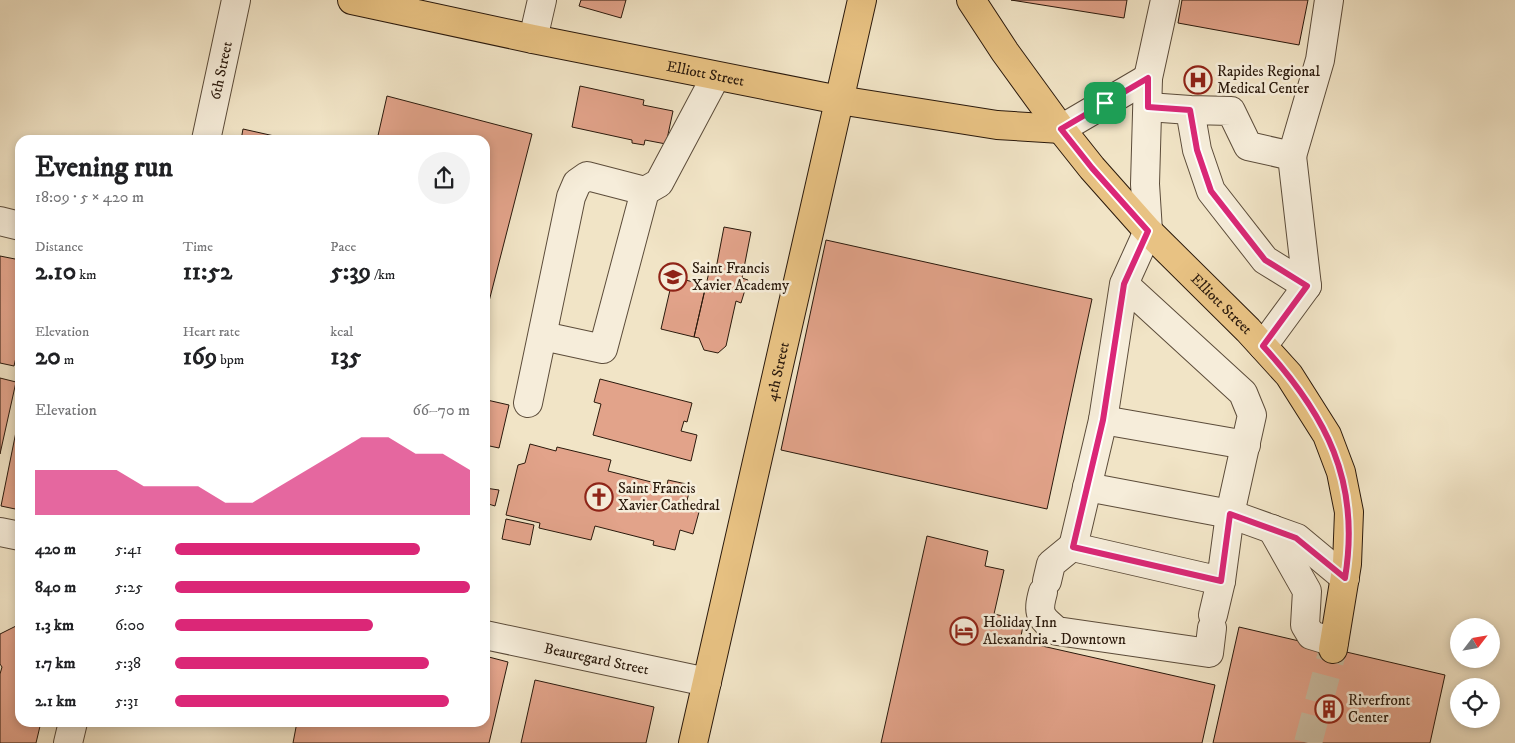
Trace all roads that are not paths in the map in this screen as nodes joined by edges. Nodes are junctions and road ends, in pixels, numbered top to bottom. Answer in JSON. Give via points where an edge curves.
{"nodes":[{"id":1,"x":236,"y":0,"type":"edge"},
{"id":2,"x":352,"y":0,"type":"edge"},
{"id":3,"x":542,"y":0,"type":"edge"},
{"id":4,"x":862,"y":0,"type":"edge"},
{"id":5,"x":971,"y":0,"type":"edge"},
{"id":6,"x":1164,"y":0,"type":"edge"},
{"id":7,"x":1329,"y":0,"type":"edge"},
{"id":8,"x":533,"y":39,"type":"junction"},
{"id":9,"x":716,"y":76,"type":"junction"},
{"id":10,"x":1148,"y":78,"type":"junction"},
{"id":11,"x":839,"y":100,"type":"junction"},
{"id":12,"x":1148,"y":107,"type":"junction"},
{"id":13,"x":1190,"y":110,"type":"junction"},
{"id":14,"x":1061,"y":129,"type":"junction"},
{"id":15,"x":207,"y":135,"type":"edge"},
{"id":16,"x":1292,"y":156,"type":"junction"},
{"id":17,"x":645,"y":191,"type":"junction"},
{"id":18,"x":0,"y":221,"type":"edge"},
{"id":19,"x":15,"y":225,"type":"edge"},
{"id":20,"x":1148,"y":231,"type":"junction"},
{"id":21,"x":1124,"y":284,"type":"junction"},
{"id":22,"x":1307,"y":286,"type":"junction"},
{"id":23,"x":543,"y":336,"type":"junction"},
{"id":24,"x":1263,"y":346,"type":"junction"},
{"id":25,"x":528,"y":403,"type":"dead end"},
{"id":26,"x":1103,"y":420,"type":"junction"},
{"id":27,"x":1246,"y":445,"type":"junction"},
{"id":28,"x":1087,"y":487,"type":"junction"},
{"id":29,"x":1230,"y":514,"type":"junction"},
{"id":30,"x":1272,"y":529,"type":"junction"},
{"id":31,"x":0,"y":532,"type":"edge"},
{"id":32,"x":15,"y":535,"type":"edge"},
{"id":33,"x":1073,"y":546,"type":"junction"},
{"id":34,"x":1345,"y":578,"type":"junction"},
{"id":35,"x":1221,"y":581,"type":"junction"},
{"id":36,"x":490,"y":636,"type":"edge"},
{"id":37,"x":1333,"y":645,"type":"joint"},
{"id":38,"x":707,"y":682,"type":"junction"},
{"id":39,"x":72,"y":727,"type":"edge"},
{"id":40,"x":68,"y":743,"type":"edge"},
{"id":41,"x":693,"y":743,"type":"edge"}],
"edges":[{"from":1,"to":15,"type":"street","name":"6th Street"},
{"from":2,"to":8,"type":"main road","name":"Elliott Street"},
{"from":3,"to":8,"type":"street"},
{"from":4,"to":11,"type":"main road","name":"4th Street"},
{"from":5,"to":14,"type":"main road","name":"Elliott Street"},
{"from":6,"to":10,"type":"street"},
{"from":7,"to":16,"type":"street","via":[[1320,60]]},
{"from":8,"to":9,"type":"main road","name":"Elliott Street"},
{"from":9,"to":11,"type":"main road","name":"Elliott Street"},
{"from":9,"to":17,"type":"street","via":[[659,183]]},
{"from":10,"to":12,"type":"street"},
{"from":10,"to":14,"type":"street"},
{"from":11,"to":14,"type":"main road","name":"Elliott Street","via":[[997,125]]},
{"from":11,"to":38,"type":"main road","name":"4th Street"},
{"from":12,"to":13,"type":"street"},
{"from":12,"to":20,"type":"street"},
{"from":13,"to":16,"type":"street","via":[[1231,112],[1248,146]]},
{"from":13,"to":22,"type":"street","via":[[1197,150],[1211,191],[1265,260]]},
{"from":14,"to":20,"type":"main road","name":"Elliott Street"},
{"from":16,"to":22,"type":"street"},
{"from":17,"to":23,"type":"street","via":[[603,349]]},
{"from":17,"to":23,"type":"street","via":[[587,176],[577,183]]},
{"from":18,"to":19,"type":"street"},
{"from":20,"to":21,"type":"street"},
{"from":20,"to":24,"type":"main road","name":"Elliott Street"},
{"from":21,"to":26,"type":"street"},
{"from":21,"to":27,"type":"street","via":[[1243,393],[1252,415]]},
{"from":22,"to":24,"type":"street"},
{"from":23,"to":25,"type":"street"},
{"from":24,"to":34,"type":"main road","name":"Elliott Street","via":[[1289,375],[1309,405],[1327,435],[1341,472],[1349,512]]},
{"from":26,"to":27,"type":"street"},
{"from":26,"to":28,"type":"street"},
{"from":27,"to":29,"type":"street"},
{"from":28,"to":29,"type":"street"},
{"from":28,"to":33,"type":"street"},
{"from":29,"to":30,"type":"street"},
{"from":29,"to":35,"type":"street"},
{"from":30,"to":34,"type":"street","via":[[1296,538]]},
{"from":30,"to":37,"type":"street","via":[[1308,591],[1305,625],[1310,635]]},
{"from":31,"to":32,"type":"street"},
{"from":33,"to":35,"type":"street"},
{"from":33,"to":35,"type":"street","via":[[1051,564],[1039,607],[1042,619],[1057,631],[1209,653]]},
{"from":34,"to":37,"type":"main road","name":"Elliott Street"},
{"from":36,"to":38,"type":"street","name":"Beauregard Street"},
{"from":38,"to":41,"type":"main road","name":"4th Street"},
{"from":39,"to":40,"type":"street"}]}
